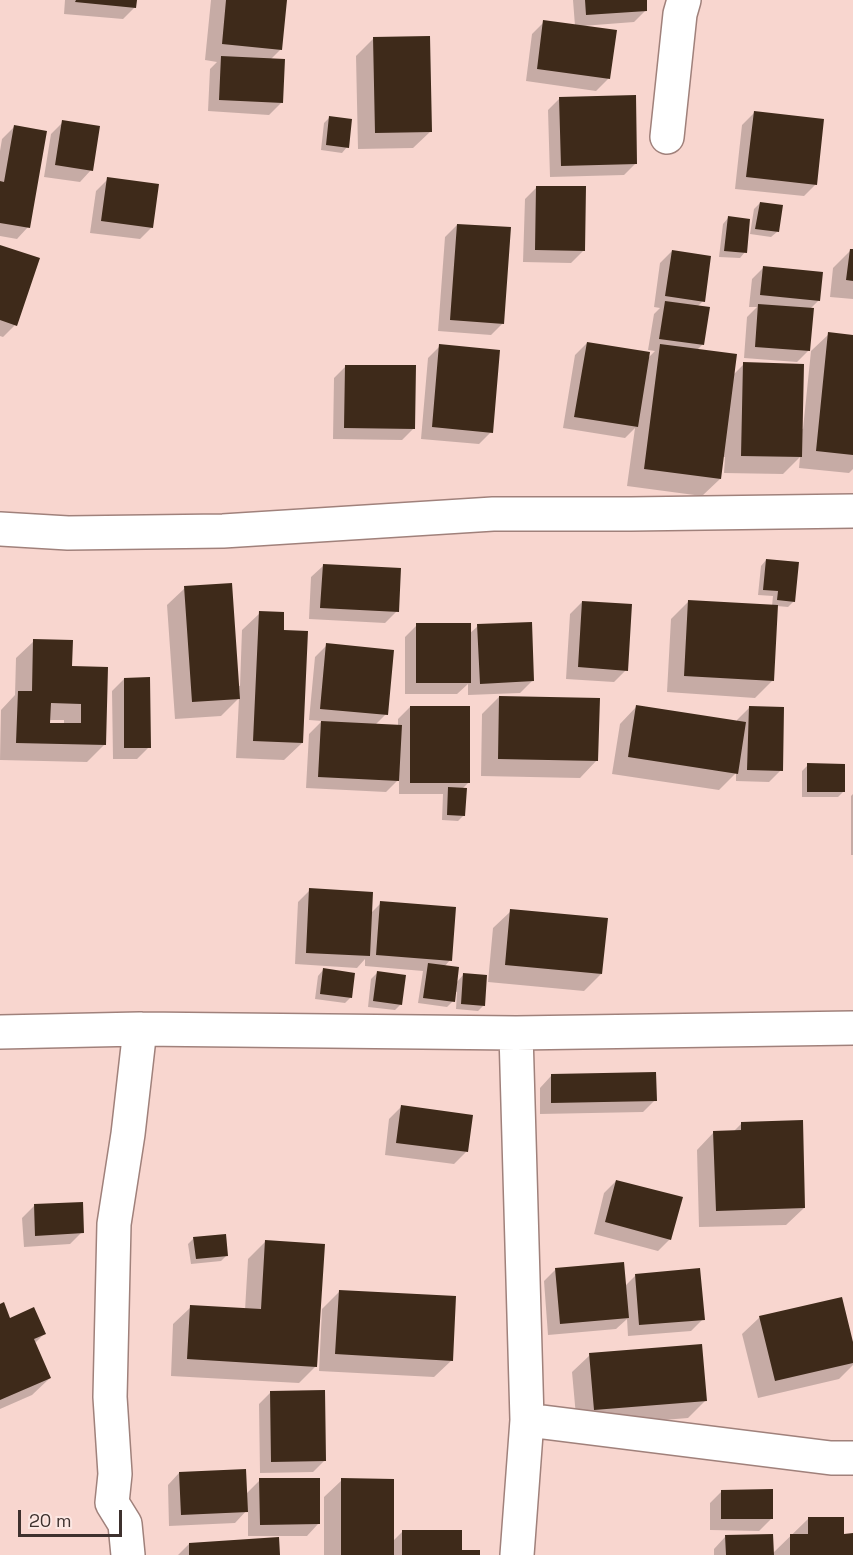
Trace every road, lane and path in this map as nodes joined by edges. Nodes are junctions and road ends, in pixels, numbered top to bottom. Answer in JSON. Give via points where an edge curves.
{"nodes":[{"id":1,"x":684,"y":0,"type":"edge"},
{"id":2,"x":667,"y":137,"type":"dead end"},
{"id":3,"x":853,"y":512,"type":"edge"},
{"id":4,"x":0,"y":529,"type":"edge"},
{"id":5,"x":853,"y":1028,"type":"edge"},
{"id":6,"x":140,"y":1029,"type":"junction"},
{"id":7,"x":0,"y":1032,"type":"edge"},
{"id":8,"x":516,"y":1033,"type":"junction"},
{"id":9,"x":526,"y":1420,"type":"junction"},
{"id":10,"x":853,"y":1458,"type":"edge"},
{"id":11,"x":128,"y":1555,"type":"edge"},
{"id":12,"x":517,"y":1555,"type":"edge"}],
"edges":[{"from":1,"to":2,"type":"street"},
{"from":3,"to":4,"type":"street","via":[[493,514],[224,531],[68,533]]},
{"from":5,"to":8,"type":"street"},
{"from":6,"to":7,"type":"street"},
{"from":6,"to":8,"type":"street"},
{"from":6,"to":11,"type":"street","via":[[114,1224],[112,1503],[125,1524]]},
{"from":8,"to":9,"type":"street"},
{"from":9,"to":10,"type":"street"},
{"from":9,"to":12,"type":"street"}]}
